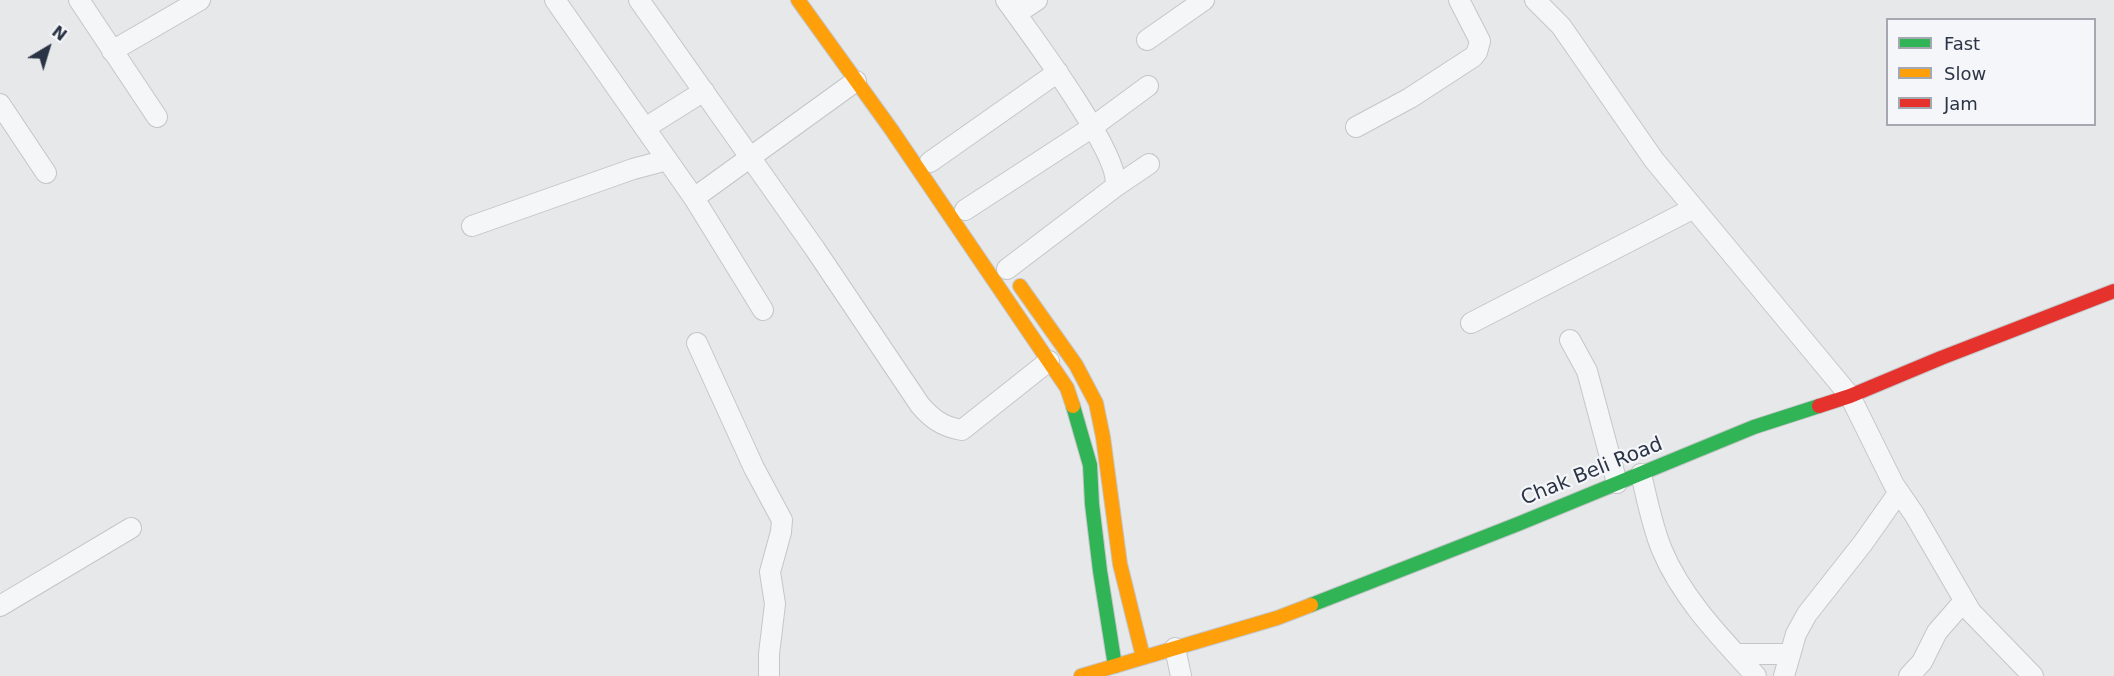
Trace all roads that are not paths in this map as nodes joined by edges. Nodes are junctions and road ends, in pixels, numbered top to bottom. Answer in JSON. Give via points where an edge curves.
{"nodes":[{"id":1,"x":79,"y":0,"type":"edge"},
{"id":2,"x":200,"y":0,"type":"edge"},
{"id":3,"x":555,"y":0,"type":"edge"},
{"id":4,"x":639,"y":0,"type":"edge"},
{"id":5,"x":798,"y":0,"type":"edge"},
{"id":6,"x":1037,"y":0,"type":"edge"},
{"id":7,"x":1204,"y":0,"type":"edge"},
{"id":8,"x":1459,"y":0,"type":"edge"},
{"id":9,"x":1535,"y":0,"type":"edge"},
{"id":10,"x":1011,"y":7,"type":"edge"},
{"id":11,"x":1147,"y":40,"type":"dead end"},
{"id":12,"x":848,"y":46,"type":"dead end"},
{"id":13,"x":112,"y":51,"type":"junction"},
{"id":14,"x":1058,"y":72,"type":"junction"},
{"id":15,"x":856,"y":81,"type":"junction"},
{"id":16,"x":1148,"y":86,"type":"dead end"},
{"id":17,"x":704,"y":91,"type":"junction"},
{"id":18,"x":0,"y":104,"type":"edge"},
{"id":19,"x":157,"y":117,"type":"dead end"},
{"id":20,"x":1356,"y":127,"type":"dead end"},
{"id":21,"x":645,"y":128,"type":"junction"},
{"id":22,"x":1091,"y":128,"type":"junction"},
{"id":23,"x":751,"y":157,"type":"junction"},
{"id":24,"x":667,"y":159,"type":"junction"},
{"id":25,"x":1149,"y":164,"type":"dead end"},
{"id":26,"x":934,"y":167,"type":"joint"},
{"id":27,"x":46,"y":173,"type":"dead end"},
{"id":28,"x":1115,"y":188,"type":"junction"},
{"id":29,"x":694,"y":198,"type":"junction"},
{"id":30,"x":1694,"y":208,"type":"junction"},
{"id":31,"x":965,"y":210,"type":"dead end"},
{"id":32,"x":472,"y":226,"type":"dead end"},
{"id":33,"x":1004,"y":264,"type":"joint"},
{"id":34,"x":2114,"y":291,"type":"edge"},
{"id":35,"x":763,"y":310,"type":"dead end"},
{"id":36,"x":1471,"y":323,"type":"dead end"},
{"id":37,"x":1570,"y":340,"type":"dead end"},
{"id":38,"x":697,"y":343,"type":"dead end"},
{"id":39,"x":1049,"y":361,"type":"junction"},
{"id":40,"x":1850,"y":396,"type":"junction"},
{"id":41,"x":1641,"y":474,"type":"junction"},
{"id":42,"x":1617,"y":483,"type":"junction"},
{"id":43,"x":1899,"y":492,"type":"junction"},
{"id":44,"x":131,"y":528,"type":"dead end"},
{"id":45,"x":1964,"y":600,"type":"junction"},
{"id":46,"x":0,"y":606,"type":"edge"},
{"id":47,"x":1176,"y":648,"type":"junction"},
{"id":48,"x":1736,"y":654,"type":"junction"},
{"id":49,"x":1790,"y":654,"type":"junction"},
{"id":50,"x":1143,"y":657,"type":"junction"},
{"id":51,"x":1115,"y":666,"type":"junction"},
{"id":52,"x":769,"y":676,"type":"edge"},
{"id":53,"x":1081,"y":676,"type":"edge"},
{"id":54,"x":1181,"y":676,"type":"edge"},
{"id":55,"x":1756,"y":676,"type":"edge"},
{"id":56,"x":1784,"y":676,"type":"edge"},
{"id":57,"x":1909,"y":676,"type":"edge"},
{"id":58,"x":2033,"y":676,"type":"edge"}],
"edges":[{"from":1,"to":13,"type":"street"},
{"from":2,"to":13,"type":"street"},
{"from":3,"to":21,"type":"street"},
{"from":4,"to":17,"type":"street"},
{"from":5,"to":15,"type":"street","via":[[829,31]]},
{"from":6,"to":10,"type":"street"},
{"from":7,"to":11,"type":"street"},
{"from":8,"to":20,"type":"street","via":[[1480,40],[1473,57]]},
{"from":9,"to":30,"type":"street","via":[[1562,26],[1654,160]]},
{"from":10,"to":14,"type":"street"},
{"from":12,"to":26,"type":"street"},
{"from":13,"to":19,"type":"street"},
{"from":14,"to":22,"type":"street"},
{"from":14,"to":26,"type":"street"},
{"from":15,"to":23,"type":"street"},
{"from":15,"to":39,"type":"street"},
{"from":16,"to":22,"type":"street"},
{"from":17,"to":21,"type":"street"},
{"from":17,"to":23,"type":"street"},
{"from":18,"to":27,"type":"street"},
{"from":21,"to":24,"type":"street"},
{"from":22,"to":28,"type":"street","via":[[1110,161],[1117,180]]},
{"from":22,"to":31,"type":"street"},
{"from":23,"to":29,"type":"street"},
{"from":23,"to":39,"type":"street","via":[[932,419],[962,430]]},
{"from":24,"to":29,"type":"street"},
{"from":24,"to":32,"type":"street"},
{"from":25,"to":28,"type":"street"},
{"from":28,"to":33,"type":"street"},
{"from":29,"to":35,"type":"street"},
{"from":30,"to":36,"type":"street"},
{"from":30,"to":40,"type":"street"},
{"from":33,"to":50,"type":"street","via":[[1076,365],[1096,403],[1120,564]]},
{"from":34,"to":40,"type":"street","name":"Chak Beli Road"},
{"from":37,"to":42,"type":"street","via":[[1587,371]]},
{"from":38,"to":52,"type":"street","via":[[782,520],[770,572],[775,604]]},
{"from":39,"to":51,"type":"street","via":[[1067,388],[1090,465]]},
{"from":40,"to":41,"type":"street","name":"Chak Beli Road","via":[[1754,427]]},
{"from":40,"to":43,"type":"street"},
{"from":41,"to":42,"type":"street","name":"Chak Beli Road"},
{"from":41,"to":48,"type":"street","via":[[1671,569]]},
{"from":42,"to":47,"type":"street","name":"Chak Beli Road","via":[[1277,618]]},
{"from":43,"to":45,"type":"street"},
{"from":43,"to":49,"type":"street","via":[[1807,614]]},
{"from":44,"to":46,"type":"street"},
{"from":45,"to":57,"type":"street","via":[[1937,632],[1922,662]]},
{"from":45,"to":58,"type":"street"},
{"from":47,"to":50,"type":"street","name":"Chak Beli Road"},
{"from":47,"to":54,"type":"street"},
{"from":48,"to":49,"type":"street"},
{"from":48,"to":55,"type":"street"},
{"from":49,"to":56,"type":"street"},
{"from":50,"to":51,"type":"street","name":"Chak Beli Road"},
{"from":51,"to":53,"type":"street","name":"Chak Beli Road"}]}
